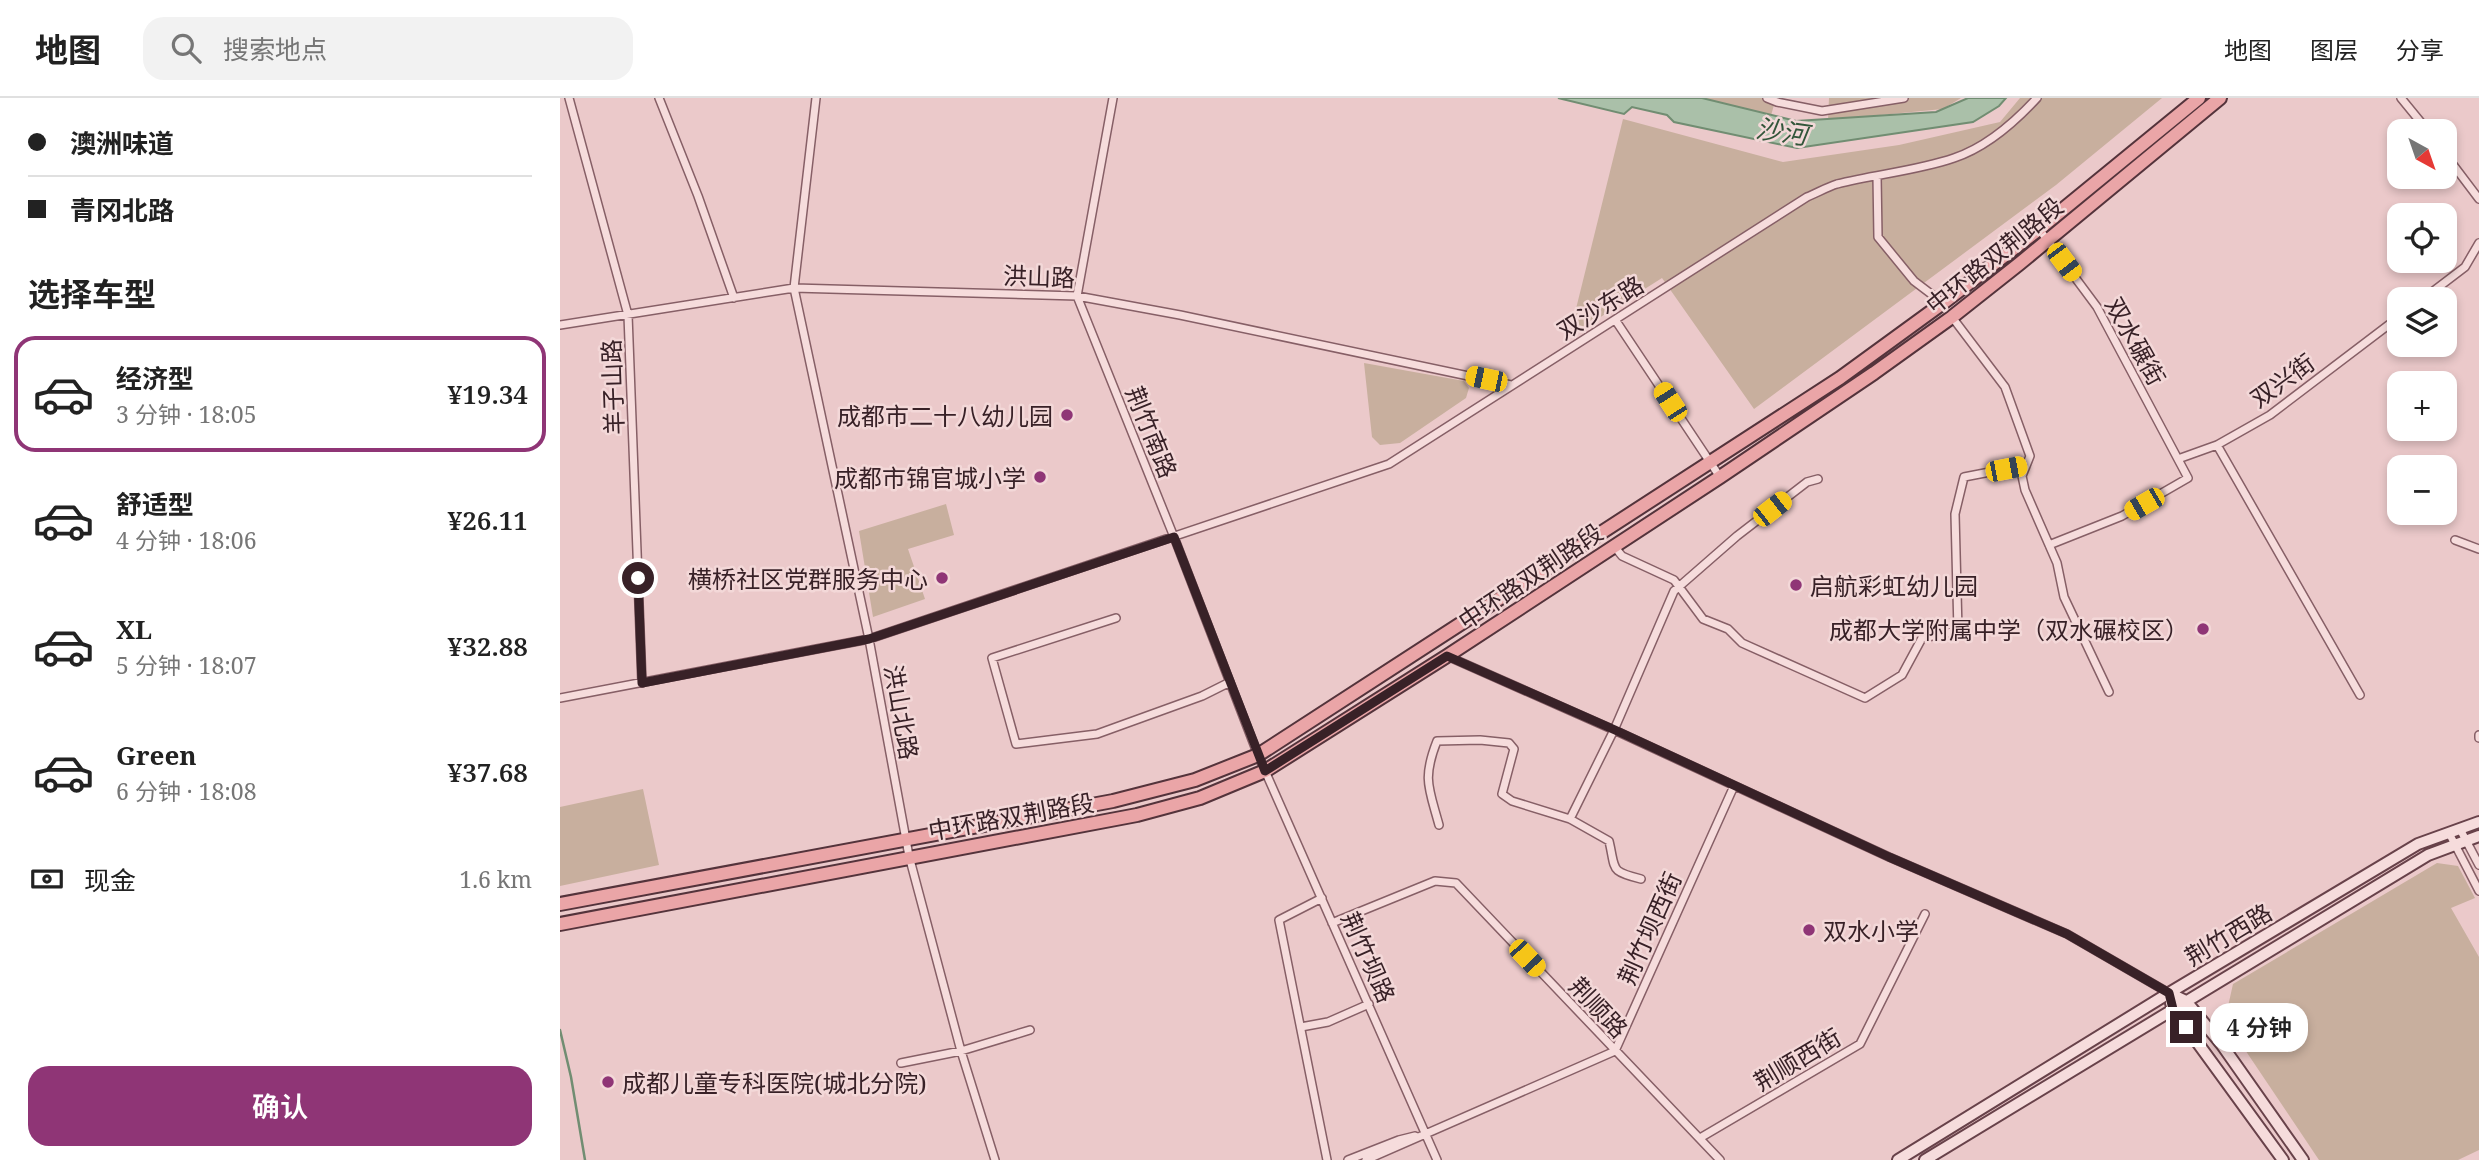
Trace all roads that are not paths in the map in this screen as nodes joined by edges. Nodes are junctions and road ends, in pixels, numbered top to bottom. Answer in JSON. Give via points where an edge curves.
{"nodes":[{"id":1,"x":569,"y":98,"type":"edge"},
{"id":2,"x":659,"y":98,"type":"edge"},
{"id":3,"x":816,"y":98,"type":"edge"},
{"id":4,"x":1113,"y":98,"type":"edge"},
{"id":5,"x":1767,"y":98,"type":"edge"},
{"id":6,"x":1904,"y":98,"type":"edge"},
{"id":7,"x":2037,"y":98,"type":"edge"},
{"id":8,"x":2199,"y":98,"type":"edge"},
{"id":9,"x":2220,"y":98,"type":"edge"},
{"id":10,"x":2401,"y":98,"type":"edge"},
{"id":11,"x":2418,"y":119,"type":"edge"},
{"id":12,"x":2457,"y":169,"type":"edge"},
{"id":13,"x":1877,"y":176,"type":"junction"},
{"id":14,"x":2479,"y":199,"type":"edge"},
{"id":15,"x":2039,"y":229,"type":"junction"},
{"id":16,"x":2048,"y":240,"type":"junction"},
{"id":17,"x":2479,"y":243,"type":"edge"},
{"id":18,"x":2439,"y":287,"type":"edge"},
{"id":19,"x":794,"y":288,"type":"junction"},
{"id":20,"x":1077,"y":296,"type":"junction"},
{"id":21,"x":734,"y":298,"type":"junction"},
{"id":22,"x":1942,"y":303,"type":"junction"},
{"id":23,"x":628,"y":315,"type":"junction"},
{"id":24,"x":1952,"y":317,"type":"junction"},
{"id":25,"x":1616,"y":321,"type":"junction"},
{"id":26,"x":560,"y":325,"type":"edge"},
{"id":27,"x":2387,"y":326,"type":"edge"},
{"id":28,"x":1511,"y":385,"type":"junction"},
{"id":29,"x":2217,"y":445,"type":"junction"},
{"id":30,"x":2178,"y":459,"type":"junction"},
{"id":31,"x":1709,"y":462,"type":"junction"},
{"id":32,"x":2026,"y":465,"type":"junction"},
{"id":33,"x":1720,"y":477,"type":"junction"},
{"id":34,"x":1818,"y":478,"type":"dead end"},
{"id":35,"x":1174,"y":537,"type":"junction"},
{"id":36,"x":2455,"y":540,"type":"dead end"},
{"id":37,"x":2049,"y":545,"type":"junction"},
{"id":38,"x":1613,"y":546,"type":"junction"},
{"id":39,"x":2479,"y":549,"type":"edge"},
{"id":40,"x":1679,"y":587,"type":"junction"},
{"id":41,"x":1116,"y":618,"type":"dead end"},
{"id":42,"x":869,"y":639,"type":"junction"},
{"id":43,"x":1447,"y":656,"type":"junction"},
{"id":44,"x":1230,"y":682,"type":"junction"},
{"id":45,"x":642,"y":683,"type":"junction"},
{"id":46,"x":2109,"y":692,"type":"dead end"},
{"id":47,"x":2360,"y":695,"type":"dead end"},
{"id":48,"x":560,"y":698,"type":"edge"},
{"id":49,"x":1615,"y":730,"type":"junction"},
{"id":50,"x":1258,"y":755,"type":"junction"},
{"id":51,"x":1265,"y":771,"type":"junction"},
{"id":52,"x":1734,"y":786,"type":"junction"},
{"id":53,"x":1570,"y":819,"type":"junction"},
{"id":54,"x":2479,"y":822,"type":"edge"},
{"id":55,"x":1438,"y":825,"type":"dead end"},
{"id":56,"x":2460,"y":829,"type":"junction"},
{"id":57,"x":2449,"y":833,"type":"junction"},
{"id":58,"x":2479,"y":836,"type":"edge"},
{"id":59,"x":905,"y":839,"type":"junction"},
{"id":60,"x":2466,"y":841,"type":"junction"},
{"id":61,"x":2455,"y":845,"type":"junction"},
{"id":62,"x":909,"y":856,"type":"junction"},
{"id":63,"x":2479,"y":865,"type":"edge"},
{"id":64,"x":1642,"y":879,"type":"dead end"},
{"id":65,"x":2479,"y":891,"type":"edge"},
{"id":66,"x":1322,"y":898,"type":"junction"},
{"id":67,"x":560,"y":904,"type":"edge"},
{"id":68,"x":1926,"y":914,"type":"dead end"},
{"id":69,"x":560,"y":923,"type":"edge"},
{"id":70,"x":1332,"y":923,"type":"junction"},
{"id":71,"x":2169,"y":993,"type":"junction"},
{"id":72,"x":2186,"y":1001,"type":"junction"},
{"id":73,"x":1369,"y":1004,"type":"junction"},
{"id":74,"x":2173,"y":1009,"type":"junction"},
{"id":75,"x":1301,"y":1027,"type":"junction"},
{"id":76,"x":1030,"y":1030,"type":"dead end"},
{"id":77,"x":961,"y":1051,"type":"junction"},
{"id":78,"x":1615,"y":1051,"type":"junction"},
{"id":79,"x":901,"y":1063,"type":"dead end"},
{"id":80,"x":1426,"y":1134,"type":"junction"},
{"id":81,"x":1700,"y":1138,"type":"junction"},
{"id":82,"x":995,"y":1160,"type":"edge"},
{"id":83,"x":1327,"y":1160,"type":"edge"},
{"id":84,"x":1348,"y":1160,"type":"edge"},
{"id":85,"x":1366,"y":1160,"type":"edge"},
{"id":86,"x":1437,"y":1160,"type":"edge"},
{"id":87,"x":1720,"y":1160,"type":"edge"},
{"id":88,"x":1898,"y":1160,"type":"edge"},
{"id":89,"x":1925,"y":1160,"type":"edge"},
{"id":90,"x":2283,"y":1160,"type":"edge"},
{"id":91,"x":2303,"y":1160,"type":"edge"}],
"edges":[{"from":1,"to":23,"type":"street","name":"羊子山路"},
{"from":2,"to":21,"type":"street"},
{"from":3,"to":19,"type":"street","name":"洪山北路"},
{"from":4,"to":20,"type":"street"},
{"from":5,"to":6,"type":"street","via":[[1822,111]]},
{"from":7,"to":13,"type":"street","name":"双沙东路","via":[[1986,143],[1957,157]]},
{"from":8,"to":15,"type":"main road","name":"中环路双荆路段"},
{"from":9,"to":16,"type":"main road","name":"中环路双荆路段"},
{"from":10,"to":11,"type":"street"},
{"from":12,"to":14,"type":"street"},
{"from":13,"to":22,"type":"street","via":[[1878,237],[1914,282]]},
{"from":13,"to":25,"type":"street","name":"双沙东路","via":[[1807,197]]},
{"from":15,"to":16,"type":"street","name":"双水碾街"},
{"from":15,"to":22,"type":"main road","name":"中环路双荆路段"},
{"from":16,"to":24,"type":"main road","name":"中环路双荆路段"},
{"from":16,"to":30,"type":"street","name":"双水碾街","via":[[2097,307]]},
{"from":17,"to":18,"type":"street","via":[[2465,267]]},
{"from":19,"to":20,"type":"street","name":"洪山路"},
{"from":19,"to":21,"type":"street","name":"洪山路"},
{"from":19,"to":42,"type":"street","name":"洪山北路"},
{"from":20,"to":28,"type":"street","name":"洪山路"},
{"from":20,"to":35,"type":"street","name":"荆竹南路"},
{"from":21,"to":23,"type":"street","name":"洪山路"},
{"from":22,"to":31,"type":"main road","name":"中环路双荆路段","via":[[1840,378]]},
{"from":23,"to":26,"type":"street","name":"洪山路"},
{"from":23,"to":45,"type":"street","name":"羊子山路"},
{"from":24,"to":32,"type":"street","via":[[2006,387],[2030,456]]},
{"from":24,"to":33,"type":"main road","name":"中环路双荆路段"},
{"from":25,"to":28,"type":"street","name":"双沙东路"},
{"from":25,"to":31,"type":"street"},
{"from":27,"to":29,"type":"street","name":"双兴街","via":[[2270,415]]},
{"from":28,"to":35,"type":"street","name":"双沙东路","via":[[1389,464]]},
{"from":29,"to":30,"type":"street","name":"双兴街"},
{"from":29,"to":47,"type":"street"},
{"from":30,"to":37,"type":"street","name":"双水碾街","via":[[2188,478],[2122,516]]},
{"from":31,"to":33,"type":"street"},
{"from":31,"to":50,"type":"main road","name":"中环路双荆路段"},
{"from":32,"to":37,"type":"street","via":[[2022,476],[2025,489]]},
{"from":32,"to":40,"type":"street","via":[[1964,477],[1955,514],[1958,631],[1922,638],[1902,676],[1865,698],[1742,643],[1728,629],[1703,619]]},
{"from":33,"to":38,"type":"main road","name":"中环路双荆路段"},
{"from":34,"to":40,"type":"street","via":[[1737,536]]},
{"from":35,"to":42,"type":"street","name":"双沙东路"},
{"from":35,"to":44,"type":"street","name":"荆竹南路"},
{"from":36,"to":39,"type":"street"},
{"from":37,"to":46,"type":"street","via":[[2064,597]]},
{"from":38,"to":40,"type":"street","via":[[1622,556],[1674,580]]},
{"from":38,"to":43,"type":"main road","name":"中环路双荆路段"},
{"from":40,"to":49,"type":"street"},
{"from":41,"to":44,"type":"street","via":[[992,658],[1016,744],[1097,734]]},
{"from":42,"to":45,"type":"street","name":"双沙东路"},
{"from":42,"to":59,"type":"street","name":"洪山北路"},
{"from":43,"to":49,"type":"street"},
{"from":43,"to":51,"type":"main road","name":"中环路双荆路段"},
{"from":44,"to":50,"type":"street","name":"荆竹南路"},
{"from":45,"to":48,"type":"street","name":"双沙东路"},
{"from":49,"to":52,"type":"street"},
{"from":49,"to":53,"type":"street"},
{"from":50,"to":51,"type":"street","name":"荆竹南路"},
{"from":50,"to":59,"type":"main road","name":"中环路双荆路段","via":[[1195,780],[1113,801]]},
{"from":51,"to":62,"type":"main road","name":"中环路双荆路段","via":[[1200,799],[1137,815]]},
{"from":51,"to":66,"type":"street","name":"荆竹坝路"},
{"from":52,"to":71,"type":"street","via":[[2067,934]]},
{"from":52,"to":78,"type":"street","name":"荆竹坝西街"},
{"from":53,"to":55,"type":"street","via":[[1502,794],[1514,749],[1509,743],[1437,741],[1426,777]]},
{"from":53,"to":64,"type":"street","via":[[1609,841],[1612,864],[1621,874]]},
{"from":54,"to":56,"type":"main road","name":"荆竹西路"},
{"from":56,"to":57,"type":"main road","name":"荆竹西路"},
{"from":56,"to":60,"type":"street"},
{"from":57,"to":61,"type":"street"},
{"from":57,"to":71,"type":"main road","name":"荆竹西路","via":[[2418,844]]},
{"from":58,"to":60,"type":"main road","name":"荆竹西路"},
{"from":59,"to":62,"type":"street","name":"洪山北路"},
{"from":59,"to":67,"type":"main road","name":"中环路双荆路段"},
{"from":60,"to":61,"type":"main road","name":"荆竹西路"},
{"from":60,"to":63,"type":"street"},
{"from":61,"to":65,"type":"street"},
{"from":61,"to":72,"type":"main road","name":"荆竹西路","via":[[2428,855]]},
{"from":62,"to":69,"type":"main road","name":"中环路双荆路段"},
{"from":62,"to":77,"type":"street","name":"洪山北路"},
{"from":66,"to":70,"type":"street","name":"荆竹坝路"},
{"from":66,"to":75,"type":"street","via":[[1279,920]]},
{"from":68,"to":81,"type":"street","name":"荆顺西街","via":[[1860,1044]]},
{"from":70,"to":73,"type":"street","name":"荆竹坝路"},
{"from":70,"to":78,"type":"street","name":"荆顺路","via":[[1435,881],[1456,883]]},
{"from":71,"to":72,"type":"main road"},
{"from":71,"to":74,"type":"main road"},
{"from":71,"to":88,"type":"main road","name":"荆竹西路"},
{"from":72,"to":74,"type":"main road","name":"荆竹西路"},
{"from":72,"to":91,"type":"main road"},
{"from":73,"to":75,"type":"street","via":[[1328,1022]]},
{"from":73,"to":80,"type":"street","name":"荆竹坝路"},
{"from":74,"to":89,"type":"main road","name":"荆竹西路"},
{"from":74,"to":90,"type":"main road"},
{"from":75,"to":83,"type":"street"},
{"from":76,"to":77,"type":"street"},
{"from":77,"to":79,"type":"street"},
{"from":77,"to":82,"type":"street","name":"洪山北路"},
{"from":78,"to":80,"type":"street"},
{"from":78,"to":81,"type":"street","name":"荆顺路"},
{"from":80,"to":84,"type":"street"},
{"from":80,"to":85,"type":"street"},
{"from":80,"to":86,"type":"street","name":"荆竹坝路"},
{"from":81,"to":87,"type":"street","name":"荆顺路"}]}
